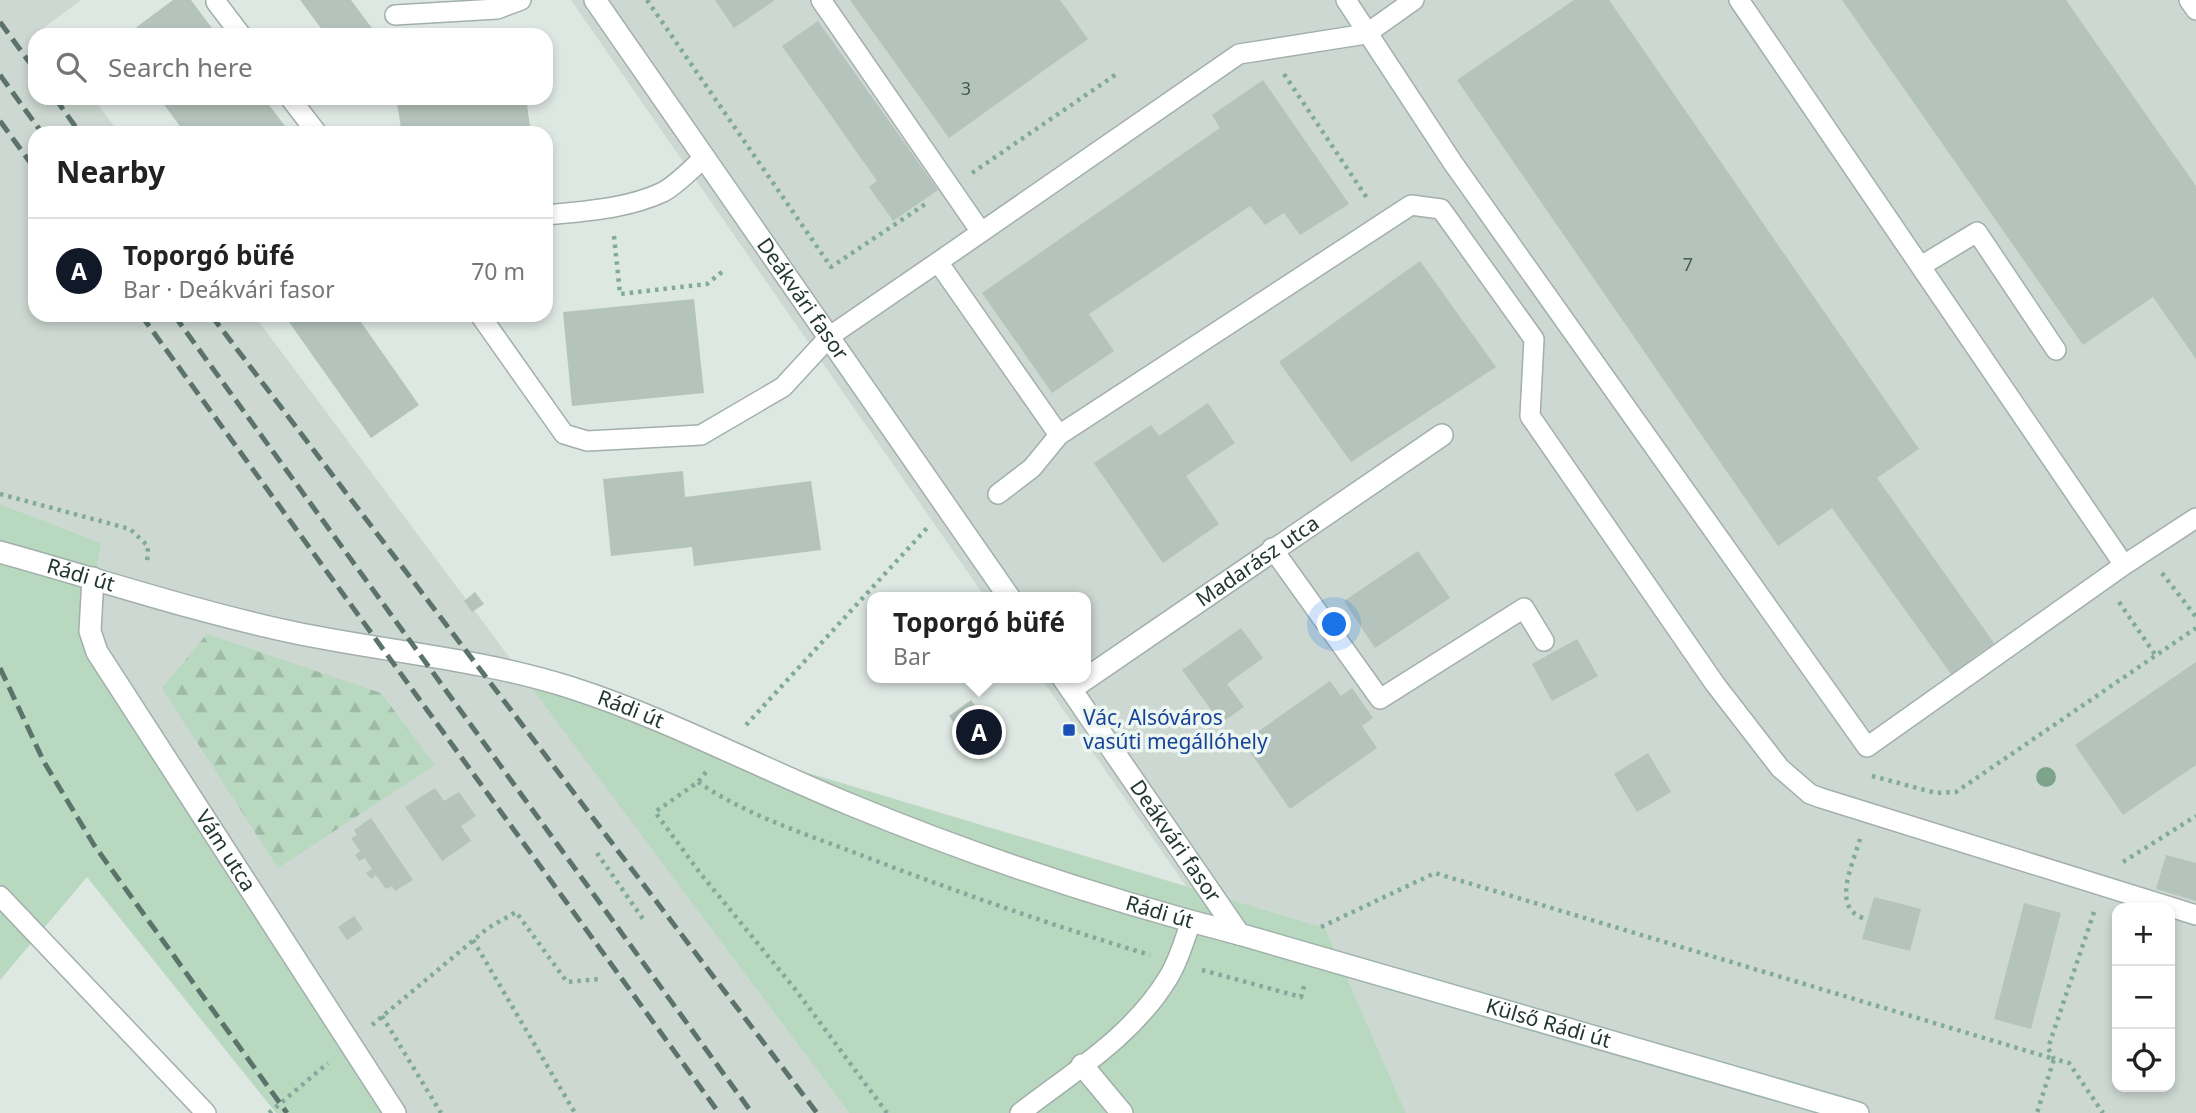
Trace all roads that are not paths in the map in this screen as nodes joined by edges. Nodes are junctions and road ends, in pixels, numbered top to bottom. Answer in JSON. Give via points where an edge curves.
{"nodes":[{"id":1,"x":521,"y":0,"type":"edge"},
{"id":2,"x":595,"y":0,"type":"edge"},
{"id":3,"x":821,"y":0,"type":"edge"},
{"id":4,"x":1346,"y":0,"type":"edge"},
{"id":5,"x":1414,"y":0,"type":"edge"},
{"id":6,"x":1740,"y":0,"type":"edge"},
{"id":7,"x":2189,"y":0,"type":"edge"},
{"id":8,"x":216,"y":2,"type":"dead end"},
{"id":9,"x":2196,"y":10,"type":"edge"},
{"id":10,"x":395,"y":15,"type":"dead end"},
{"id":11,"x":236,"y":28,"type":"edge"},
{"id":12,"x":1366,"y":34,"type":"junction"},
{"id":13,"x":295,"y":105,"type":"edge"},
{"id":14,"x":312,"y":126,"type":"edge"},
{"id":15,"x":705,"y":157,"type":"junction"},
{"id":16,"x":553,"y":214,"type":"edge"},
{"id":17,"x":981,"y":232,"type":"junction"},
{"id":18,"x":939,"y":262,"type":"junction"},
{"id":19,"x":1921,"y":266,"type":"junction"},
{"id":20,"x":485,"y":322,"type":"edge"},
{"id":21,"x":830,"y":336,"type":"junction"},
{"id":22,"x":2056,"y":350,"type":"dead end"},
{"id":23,"x":1059,"y":435,"type":"junction"},
{"id":24,"x":1442,"y":435,"type":"dead end"},
{"id":25,"x":998,"y":495,"type":"dead end"},
{"id":26,"x":2196,"y":518,"type":"edge"},
{"id":27,"x":1272,"y":548,"type":"junction"},
{"id":28,"x":0,"y":552,"type":"edge"},
{"id":29,"x":2124,"y":565,"type":"junction"},
{"id":30,"x":93,"y":578,"type":"junction"},
{"id":31,"x":1006,"y":592,"type":"edge"},
{"id":32,"x":1544,"y":640,"type":"dead end"},
{"id":33,"x":1091,"y":667,"type":"edge"},
{"id":34,"x":1067,"y":683,"type":"edge"},
{"id":35,"x":0,"y":896,"type":"edge"},
{"id":36,"x":2196,"y":915,"type":"edge"},
{"id":37,"x":1191,"y":922,"type":"junction"},
{"id":38,"x":1239,"y":934,"type":"junction"},
{"id":39,"x":1082,"y":1065,"type":"junction"},
{"id":40,"x":206,"y":1113,"type":"edge"},
{"id":41,"x":395,"y":1113,"type":"edge"},
{"id":42,"x":1020,"y":1113,"type":"edge"},
{"id":43,"x":1122,"y":1113,"type":"edge"},
{"id":44,"x":1858,"y":1113,"type":"edge"}],
"edges":[{"from":1,"to":10,"type":"lane","via":[[497,9]]},
{"from":2,"to":15,"type":"street","name":"Deákvári fasor"},
{"from":3,"to":17,"type":"lane"},
{"from":4,"to":12,"type":"lane"},
{"from":5,"to":12,"type":"lane"},
{"from":6,"to":19,"type":"lane"},
{"from":7,"to":9,"type":"lane"},
{"from":8,"to":11,"type":"lane"},
{"from":12,"to":17,"type":"lane","via":[[1239,54]]},
{"from":12,"to":29,"type":"lane","via":[[1867,747]]},
{"from":13,"to":14,"type":"lane"},
{"from":15,"to":16,"type":"lane","via":[[666,191],[611,207]]},
{"from":15,"to":21,"type":"street","name":"Deákvári fasor"},
{"from":17,"to":18,"type":"lane"},
{"from":18,"to":21,"type":"lane"},
{"from":18,"to":23,"type":"lane"},
{"from":19,"to":22,"type":"lane","via":[[1978,232]]},
{"from":19,"to":29,"type":"lane"},
{"from":20,"to":21,"type":"lane","via":[[565,434],[587,441],[701,435],[783,387]]},
{"from":21,"to":31,"type":"street","name":"Deákvári fasor"},
{"from":23,"to":25,"type":"lane","via":[[1032,468]]},
{"from":23,"to":36,"type":"lane","via":[[1411,205],[1441,209],[1534,339],[1530,416],[1715,684],[1790,776],[1810,794],[1866,814]]},
{"from":24,"to":27,"type":"street","name":"Madarász utca"},
{"from":26,"to":29,"type":"lane"},
{"from":27,"to":32,"type":"lane","via":[[1380,699],[1524,608]]},
{"from":27,"to":33,"type":"street","name":"Madarász utca"},
{"from":28,"to":30,"type":"street","name":"Rádi út"},
{"from":30,"to":37,"type":"street","name":"Rádi út","via":[[284,630],[532,676],[612,702],[848,804],[951,843]]},
{"from":30,"to":41,"type":"street","name":"Vám utca","via":[[90,631],[97,652]]},
{"from":34,"to":38,"type":"street","name":"Deákvári fasor"},
{"from":35,"to":40,"type":"lane"},
{"from":37,"to":38,"type":"street","name":"Rádi út"},
{"from":37,"to":39,"type":"lane","via":[[1175,963],[1150,1006],[1117,1040]]},
{"from":38,"to":44,"type":"street","name":"Külső Rádi út"},
{"from":39,"to":42,"type":"lane"},
{"from":39,"to":43,"type":"street"}]}
